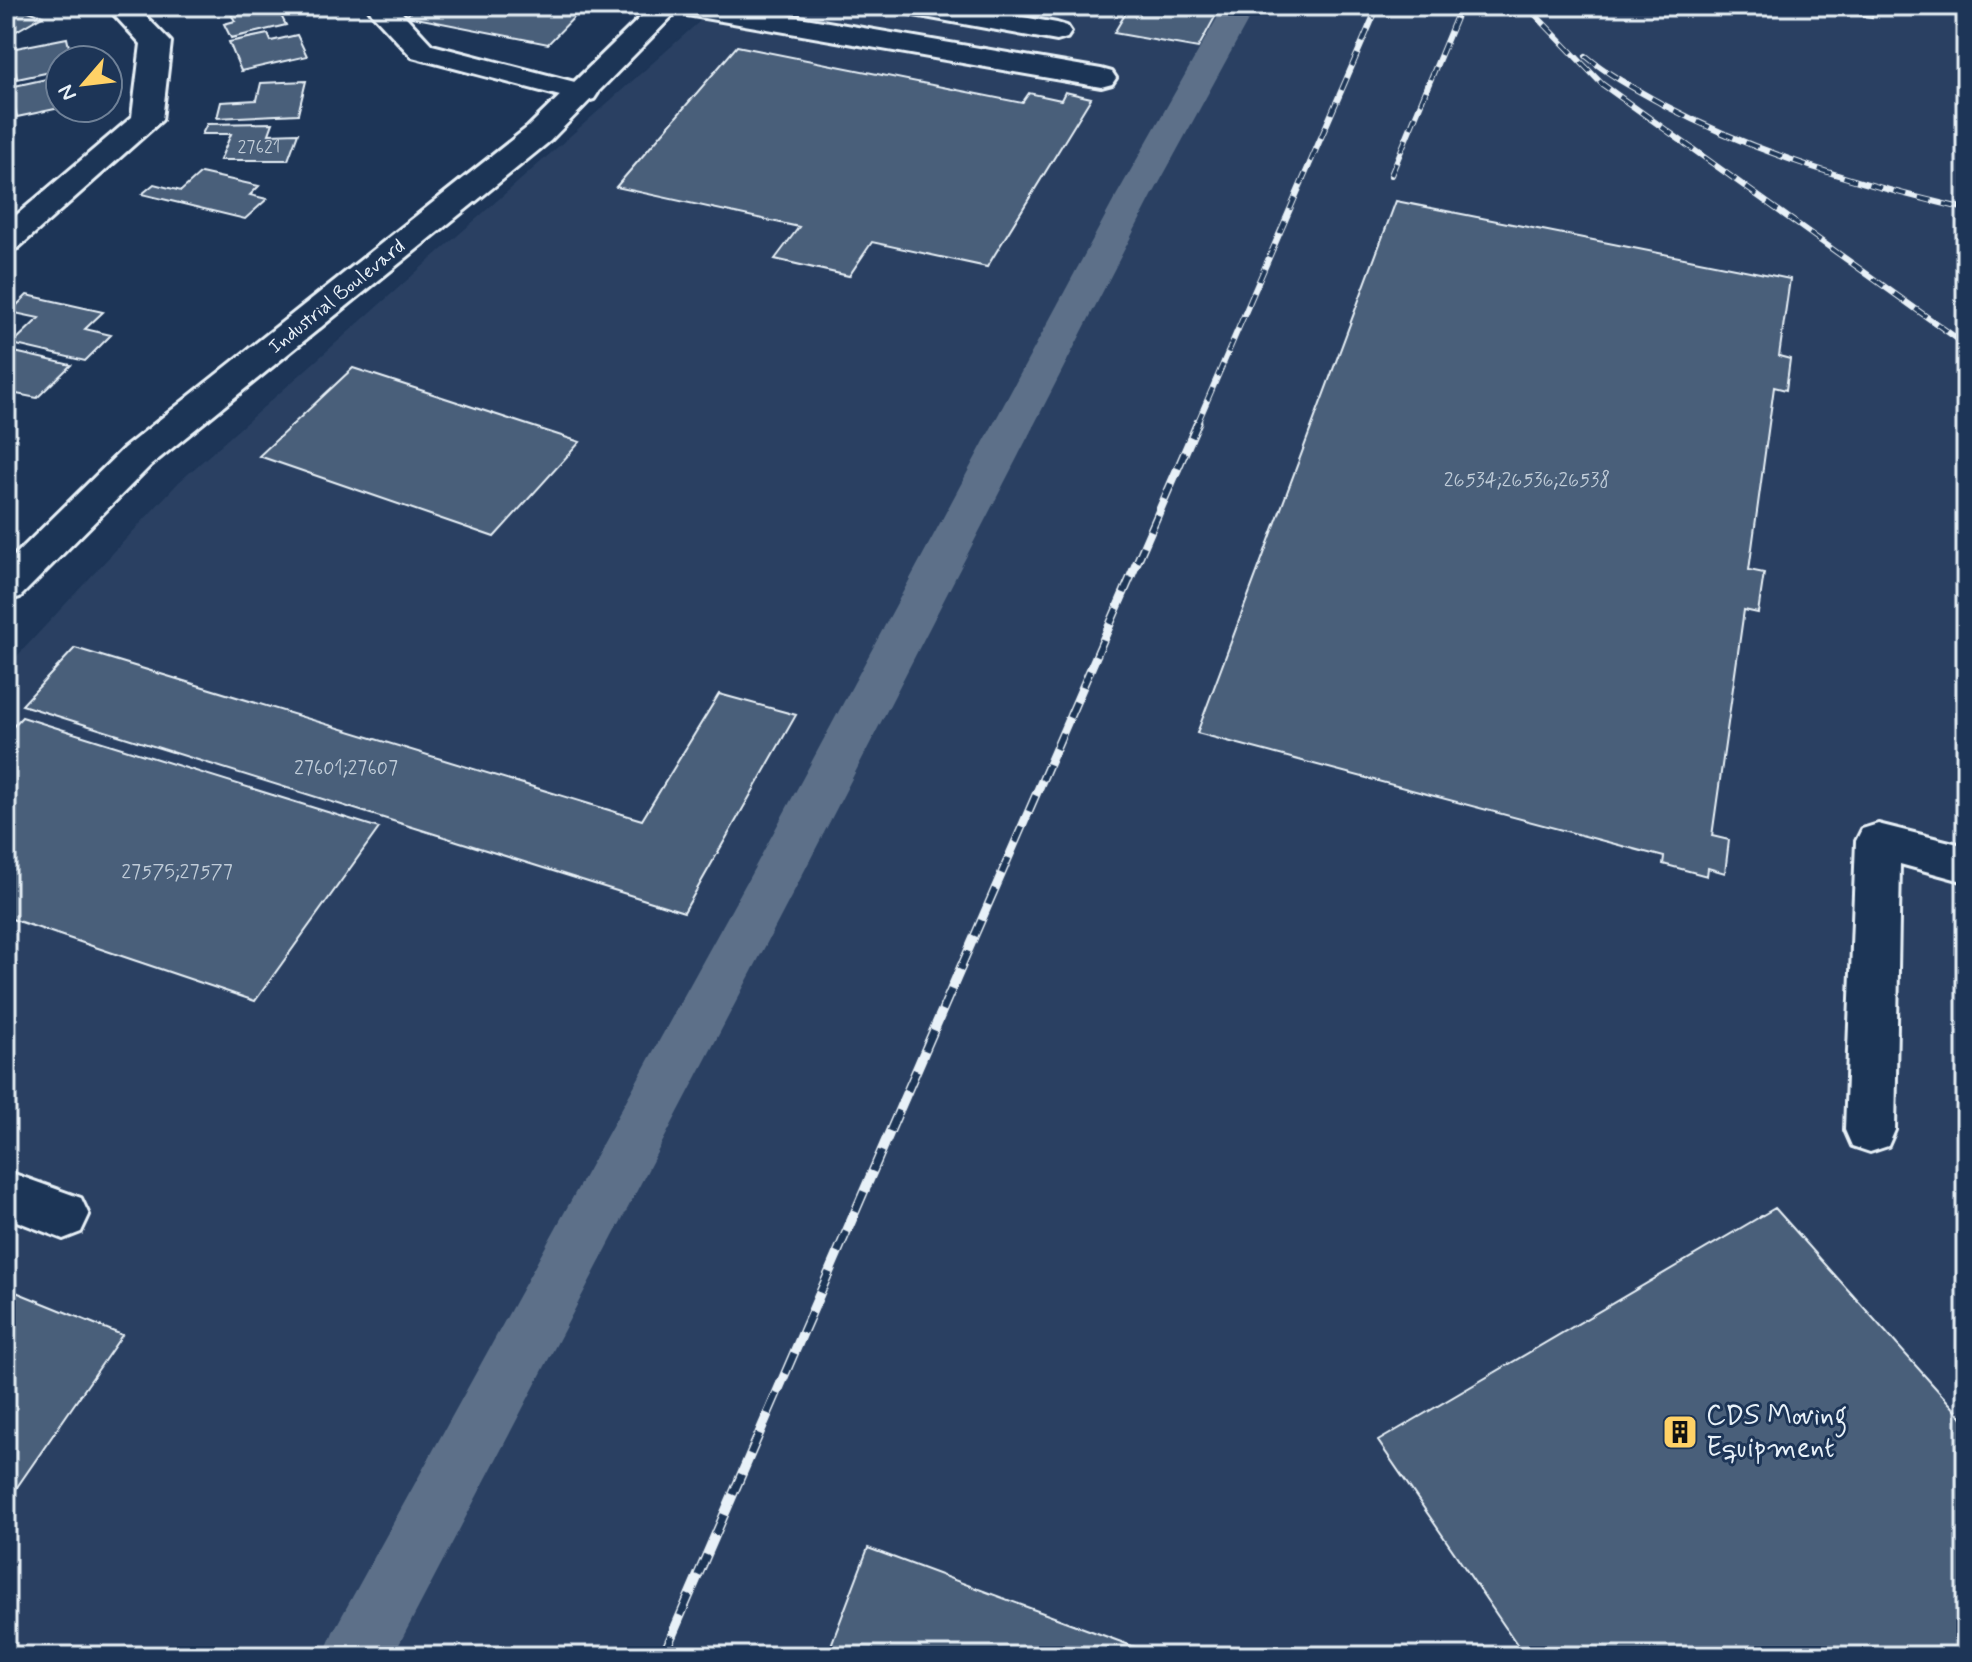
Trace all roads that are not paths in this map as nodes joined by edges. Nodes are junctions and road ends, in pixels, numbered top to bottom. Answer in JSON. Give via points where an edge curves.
{"nodes":[{"id":1,"x":120,"y":6,"type":"edge"},
{"id":2,"x":668,"y":6,"type":"edge"},
{"id":3,"x":687,"y":6,"type":"edge"},
{"id":4,"x":914,"y":6,"type":"edge"},
{"id":5,"x":383,"y":9,"type":"dead end"},
{"id":6,"x":1057,"y":32,"type":"dead end"},
{"id":7,"x":1101,"y":78,"type":"dead end"},
{"id":8,"x":583,"y":93,"type":"junction"},
{"id":9,"x":6,"y":241,"type":"edge"},
{"id":10,"x":6,"y":587,"type":"edge"},
{"id":11,"x":1966,"y":864,"type":"edge"},
{"id":12,"x":1870,"y":1130,"type":"dead end"},
{"id":13,"x":6,"y":1194,"type":"edge"},
{"id":14,"x":63,"y":1215,"type":"dead end"}],
"edges":[{"from":1,"to":9,"type":"main road","via":[[156,42],[147,120]]},
{"from":2,"to":8,"type":"main road","name":"Industrial Boulevard"},
{"from":3,"to":7,"type":"main road"},
{"from":4,"to":6,"type":"main road"},
{"from":5,"to":8,"type":"main road","via":[[422,51]]},
{"from":8,"to":10,"type":"main road","name":"Industrial Boulevard","via":[[137,457]]},
{"from":11,"to":12,"type":"main road","via":[[1878,841]]},
{"from":13,"to":14,"type":"main road"}]}
